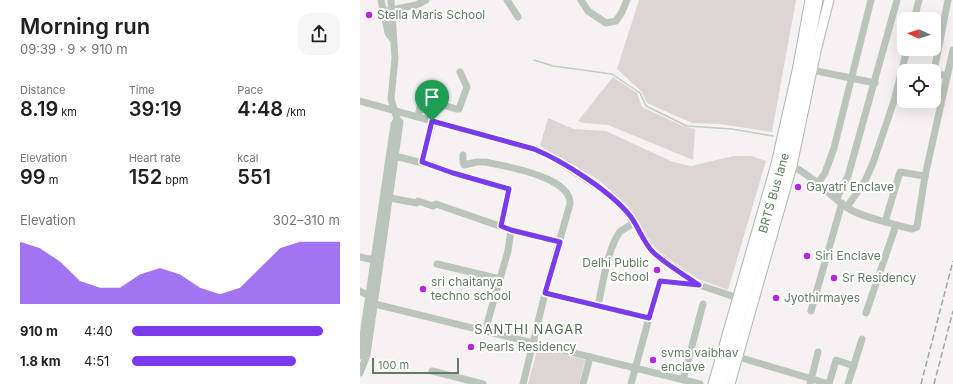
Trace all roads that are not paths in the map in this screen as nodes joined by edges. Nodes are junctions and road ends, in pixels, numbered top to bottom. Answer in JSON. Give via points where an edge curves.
{"nodes":[{"id":1,"x":381,"y":0,"type":"edge"},
{"id":2,"x":391,"y":0,"type":"edge"},
{"id":3,"x":426,"y":0,"type":"edge"},
{"id":4,"x":507,"y":0,"type":"edge"},
{"id":5,"x":581,"y":0,"type":"edge"},
{"id":6,"x":626,"y":0,"type":"edge"},
{"id":7,"x":810,"y":0,"type":"edge"},
{"id":8,"x":818,"y":0,"type":"edge"},
{"id":9,"x":829,"y":0,"type":"edge"},
{"id":10,"x":871,"y":0,"type":"edge"},
{"id":11,"x":897,"y":0,"type":"edge"},
{"id":12,"x":919,"y":0,"type":"edge"},
{"id":13,"x":948,"y":0,"type":"edge"},
{"id":14,"x":392,"y":11,"type":"junction"},
{"id":15,"x":382,"y":12,"type":"junction"},
{"id":16,"x":916,"y":12,"type":"edge"},
{"id":17,"x":518,"y":17,"type":"dead end"},
{"id":18,"x":393,"y":41,"type":"junction"},
{"id":19,"x":953,"y":50,"type":"edge"},
{"id":20,"x":905,"y":56,"type":"edge"},
{"id":21,"x":936,"y":64,"type":"edge"},
{"id":22,"x":812,"y":70,"type":"junction"},
{"id":23,"x":460,"y":72,"type":"dead end"},
{"id":24,"x":941,"y":74,"type":"edge"},
{"id":25,"x":947,"y":76,"type":"junction"},
{"id":26,"x":851,"y":78,"type":"junction"},
{"id":27,"x":875,"y":83,"type":"junction"},
{"id":28,"x":360,"y":101,"type":"edge"},
{"id":29,"x":394,"y":110,"type":"junction"},
{"id":30,"x":418,"y":117,"type":"junction"},
{"id":31,"x":397,"y":119,"type":"junction"},
{"id":32,"x":432,"y":121,"type":"junction"},
{"id":33,"x":463,"y":155,"type":"dead end"},
{"id":34,"x":395,"y":156,"type":"junction"},
{"id":35,"x":422,"y":162,"type":"junction"},
{"id":36,"x":792,"y":166,"type":"junction"},
{"id":37,"x":925,"y":176,"type":"junction"},
{"id":38,"x":818,"y":183,"type":"junction"},
{"id":39,"x":390,"y":198,"type":"junction"},
{"id":40,"x":842,"y":203,"type":"junction"},
{"id":41,"x":885,"y":222,"type":"junction"},
{"id":42,"x":634,"y":223,"type":"junction"},
{"id":43,"x":896,"y":225,"type":"junction"},
{"id":44,"x":501,"y":226,"type":"junction"},
{"id":45,"x":511,"y":230,"type":"junction"},
{"id":46,"x":560,"y":242,"type":"junction"},
{"id":47,"x":360,"y":257,"type":"edge"},
{"id":48,"x":374,"y":260,"type":"junction"},
{"id":49,"x":436,"y":264,"type":"dead end"},
{"id":50,"x":500,"y":280,"type":"junction"},
{"id":51,"x":699,"y":285,"type":"junction"},
{"id":52,"x":360,"y":291,"type":"edge"},
{"id":53,"x":545,"y":293,"type":"junction"},
{"id":54,"x":369,"y":296,"type":"junction"},
{"id":55,"x":738,"y":298,"type":"junction"},
{"id":56,"x":375,"y":304,"type":"junction"},
{"id":57,"x":704,"y":304,"type":"dead end"},
{"id":58,"x":598,"y":306,"type":"junction"},
{"id":59,"x":811,"y":311,"type":"dead end"},
{"id":60,"x":866,"y":313,"type":"dead end"},
{"id":61,"x":649,"y":318,"type":"junction"},
{"id":62,"x":362,"y":328,"type":"edge"},
{"id":63,"x":485,"y":331,"type":"junction"},
{"id":64,"x":862,"y":339,"type":"dead end"},
{"id":65,"x":533,"y":344,"type":"junction"},
{"id":66,"x":818,"y":352,"type":"dead end"},
{"id":67,"x":360,"y":356,"type":"edge"},
{"id":68,"x":590,"y":357,"type":"junction"},
{"id":69,"x":738,"y":357,"type":"junction"},
{"id":70,"x":854,"y":366,"type":"junction"},
{"id":71,"x":635,"y":368,"type":"junction"},
{"id":72,"x":432,"y":371,"type":"dead end"},
{"id":73,"x":360,"y":373,"type":"edge"},
{"id":74,"x":683,"y":380,"type":"junction"},
{"id":75,"x":810,"y":381,"type":"edge"},
{"id":76,"x":466,"y":382,"type":"edge"},
{"id":77,"x":483,"y":384,"type":"edge"},
{"id":78,"x":523,"y":384,"type":"edge"},
{"id":79,"x":583,"y":384,"type":"edge"},
{"id":80,"x":632,"y":384,"type":"edge"},
{"id":81,"x":700,"y":384,"type":"edge"},
{"id":82,"x":713,"y":384,"type":"edge"},
{"id":83,"x":721,"y":384,"type":"edge"},
{"id":84,"x":730,"y":384,"type":"edge"},
{"id":85,"x":829,"y":384,"type":"edge"},
{"id":86,"x":848,"y":384,"type":"edge"}],
"edges":[{"from":1,"to":15,"type":"street"},
{"from":2,"to":14,"type":"street"},
{"from":3,"to":14,"type":"street"},
{"from":4,"to":17,"type":"street"},
{"from":5,"to":6,"type":"street","via":[[588,11],[606,23],[616,21]]},
{"from":7,"to":55,"type":"main road","via":[[776,164]]},
{"from":8,"to":83,"type":"main road","name":"BRTS Bus lane","via":[[786,155]]},
{"from":9,"to":22,"type":"main road"},
{"from":10,"to":26,"type":"street"},
{"from":11,"to":27,"type":"street"},
{"from":12,"to":16,"type":"street"},
{"from":13,"to":21,"type":"street"},
{"from":14,"to":15,"type":"street"},
{"from":14,"to":18,"type":"street"},
{"from":15,"to":18,"type":"street"},
{"from":18,"to":29,"type":"street","via":[[395,58],[391,99]]},
{"from":19,"to":25,"type":"street"},
{"from":20,"to":40,"type":"street","via":[[894,101],[873,163],[865,181]]},
{"from":22,"to":26,"type":"street"},
{"from":22,"to":36,"type":"main road"},
{"from":23,"to":30,"type":"street","via":[[467,87],[459,109],[424,99]]},
{"from":24,"to":25,"type":"street"},
{"from":25,"to":37,"type":"street"},
{"from":26,"to":27,"type":"street"},
{"from":26,"to":38,"type":"street","via":[[834,148],[825,174]]},
{"from":27,"to":40,"type":"street"},
{"from":28,"to":29,"type":"street"},
{"from":29,"to":30,"type":"street"},
{"from":29,"to":31,"type":"street"},
{"from":30,"to":32,"type":"street"},
{"from":31,"to":34,"type":"street","via":[[400,122]]},
{"from":31,"to":48,"type":"street","via":[[394,124]]},
{"from":32,"to":35,"type":"street"},
{"from":32,"to":42,"type":"street","via":[[549,155],[619,202]]},
{"from":33,"to":46,"type":"street","via":[[464,165],[477,162],[508,166],[536,174],[567,193],[571,202]]},
{"from":34,"to":35,"type":"street"},
{"from":34,"to":39,"type":"street"},
{"from":35,"to":44,"type":"street","via":[[509,189]]},
{"from":36,"to":38,"type":"street"},
{"from":36,"to":69,"type":"main road"},
{"from":37,"to":41,"type":"street","via":[[900,172]]},
{"from":37,"to":43,"type":"street","via":[[917,227],[912,229]]},
{"from":38,"to":40,"type":"street"},
{"from":39,"to":44,"type":"street","via":[[417,203],[418,201],[433,206],[436,204]]},
{"from":39,"to":56,"type":"street"},
{"from":40,"to":41,"type":"street","via":[[865,216]]},
{"from":40,"to":59,"type":"street"},
{"from":41,"to":43,"type":"street"},
{"from":42,"to":51,"type":"street","via":[[653,252]]},
{"from":42,"to":58,"type":"street","via":[[620,232],[615,241]]},
{"from":43,"to":60,"type":"street"},
{"from":44,"to":45,"type":"street"},
{"from":45,"to":46,"type":"street"},
{"from":45,"to":50,"type":"street"},
{"from":46,"to":53,"type":"street"},
{"from":47,"to":48,"type":"street"},
{"from":48,"to":54,"type":"street"},
{"from":49,"to":50,"type":"street"},
{"from":50,"to":63,"type":"street"},
{"from":51,"to":55,"type":"street"},
{"from":51,"to":61,"type":"street","via":[[660,281]]},
{"from":52,"to":54,"type":"street"},
{"from":53,"to":58,"type":"street"},
{"from":53,"to":65,"type":"street"},
{"from":54,"to":56,"type":"street"},
{"from":54,"to":62,"type":"street"},
{"from":55,"to":82,"type":"main road"},
{"from":56,"to":63,"type":"street"},
{"from":56,"to":73,"type":"street","via":[[367,355]]},
{"from":57,"to":74,"type":"street"},
{"from":58,"to":61,"type":"street"},
{"from":61,"to":71,"type":"street"},
{"from":62,"to":67,"type":"street"},
{"from":63,"to":65,"type":"street"},
{"from":64,"to":70,"type":"street"},
{"from":65,"to":68,"type":"street"},
{"from":65,"to":78,"type":"street"},
{"from":66,"to":75,"type":"street"},
{"from":68,"to":71,"type":"street"},
{"from":68,"to":79,"type":"street"},
{"from":69,"to":75,"type":"street"},
{"from":69,"to":84,"type":"main road"},
{"from":70,"to":85,"type":"street","via":[[836,360]]},
{"from":70,"to":86,"type":"street"},
{"from":71,"to":74,"type":"street"},
{"from":71,"to":80,"type":"street"},
{"from":72,"to":76,"type":"street"},
{"from":74,"to":81,"type":"street"},
{"from":75,"to":85,"type":"street"},
{"from":76,"to":77,"type":"street"}]}
